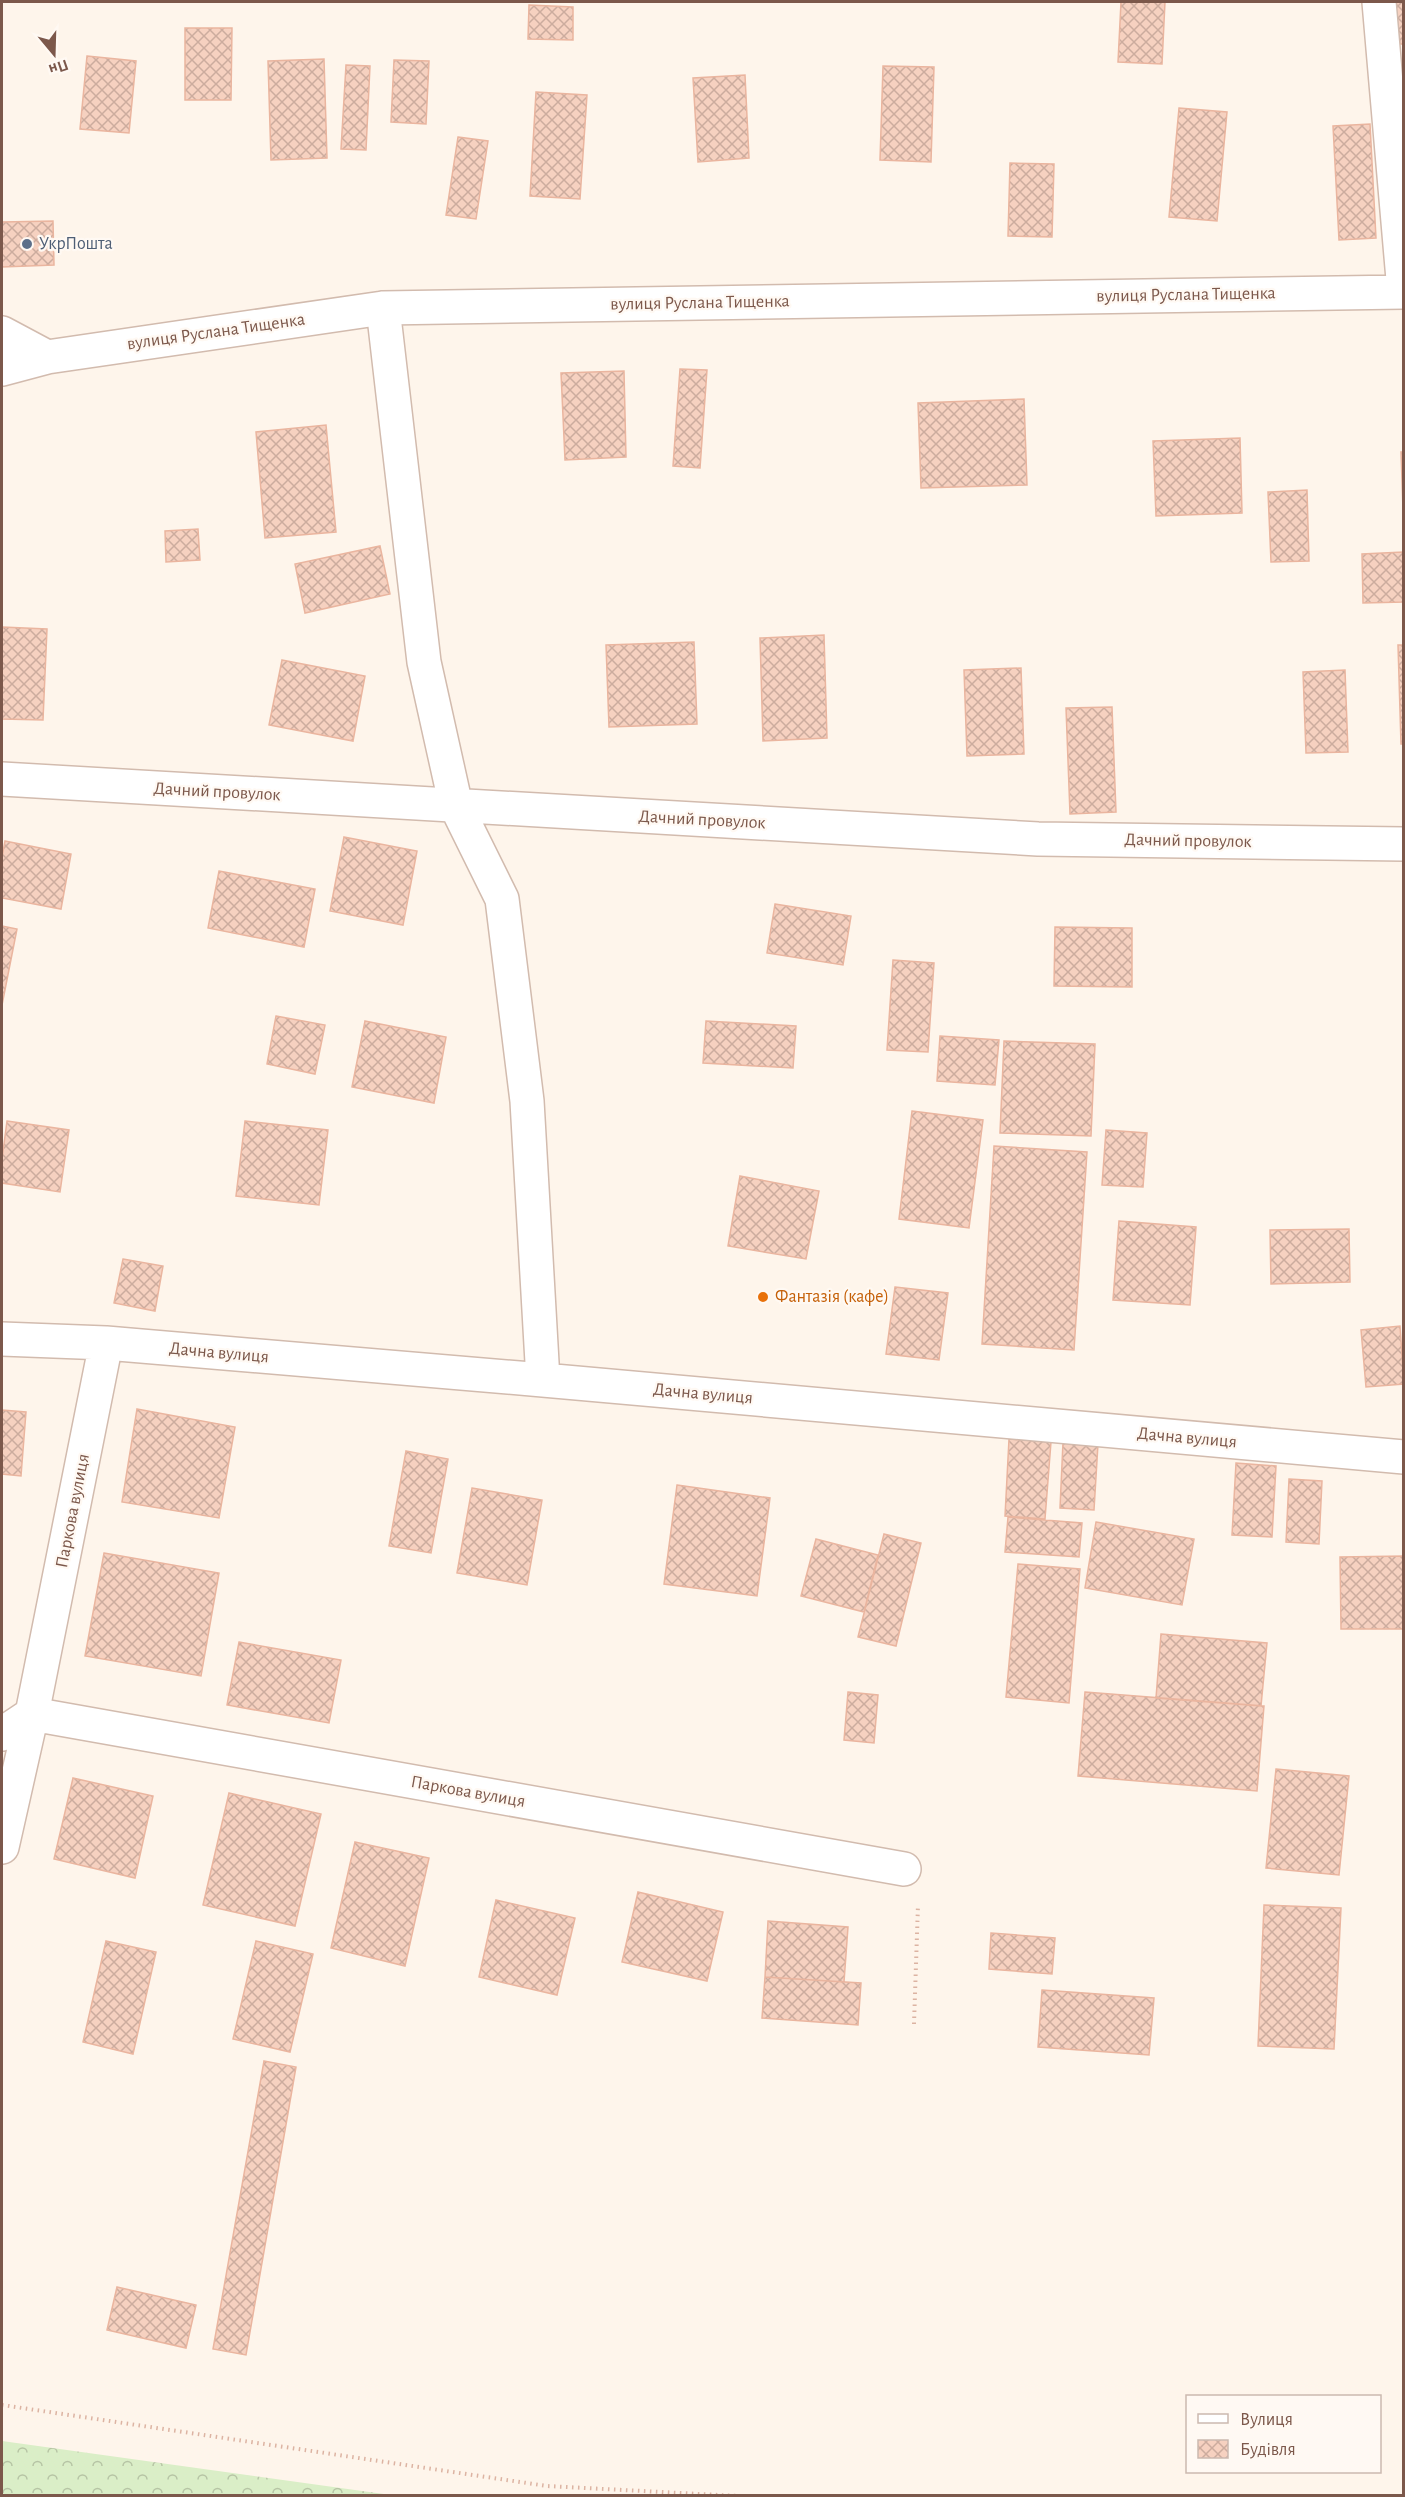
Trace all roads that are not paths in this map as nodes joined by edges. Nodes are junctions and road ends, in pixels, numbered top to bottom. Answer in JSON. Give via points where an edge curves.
{"nodes":[{"id":1,"x":1379,"y":2,"type":"edge"},
{"id":2,"x":1404,"y":292,"type":"edge"},
{"id":3,"x":382,"y":308,"type":"junction"},
{"id":4,"x":2,"y":333,"type":"edge"},
{"id":5,"x":47,"y":357,"type":"junction"},
{"id":6,"x":2,"y":369,"type":"edge"},
{"id":7,"x":2,"y":779,"type":"edge"},
{"id":8,"x":456,"y":806,"type":"junction"},
{"id":9,"x":1404,"y":844,"type":"edge"},
{"id":10,"x":2,"y":1339,"type":"edge"},
{"id":11,"x":106,"y":1343,"type":"junction"},
{"id":12,"x":543,"y":1380,"type":"junction"},
{"id":13,"x":1404,"y":1457,"type":"edge"},
{"id":14,"x":32,"y":1714,"type":"junction"},
{"id":15,"x":2,"y":1734,"type":"edge"},
{"id":16,"x":2,"y":1847,"type":"edge"},
{"id":17,"x":904,"y":1869,"type":"road end"}],
"edges":[{"from":1,"to":2,"type":"street"},
{"from":2,"to":3,"type":"street","name":"вулиця Руслана Тищенка"},
{"from":3,"to":5,"type":"street","name":"вулиця Руслана Тищенка"},
{"from":3,"to":8,"type":"street","via":[[424,662]]},
{"from":4,"to":5,"type":"street"},
{"from":5,"to":6,"type":"street","name":"вулиця Руслана Тищенка"},
{"from":7,"to":8,"type":"street","name":"Дачний провулок"},
{"from":8,"to":9,"type":"street","name":"Дачний провулок","via":[[1038,839]]},
{"from":8,"to":12,"type":"street","via":[[502,899],[526,1101]]},
{"from":10,"to":11,"type":"street","name":"Дачна вулиця"},
{"from":11,"to":12,"type":"street","name":"Дачна вулиця"},
{"from":11,"to":14,"type":"street","name":"Паркова вулиця"},
{"from":12,"to":13,"type":"street","name":"Дачна вулиця"},
{"from":14,"to":15,"type":"street"},
{"from":14,"to":16,"type":"street","name":"Паркова вулиця"},
{"from":14,"to":17,"type":"street","name":"Паркова вулиця"}]}
